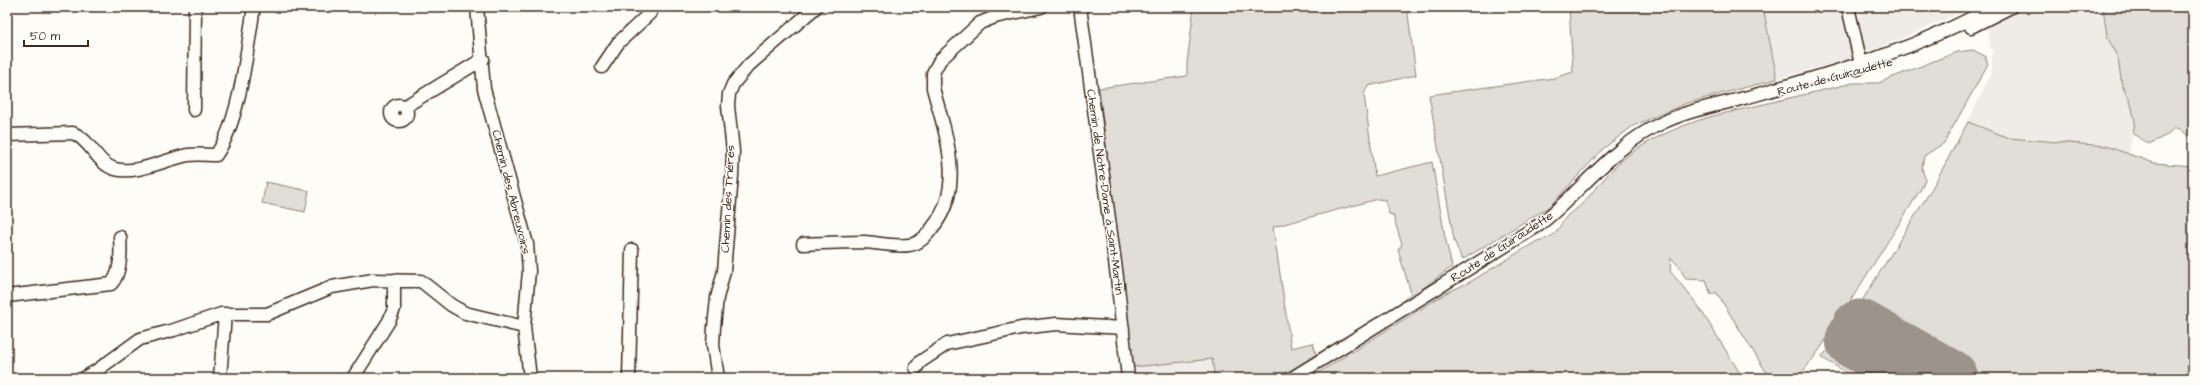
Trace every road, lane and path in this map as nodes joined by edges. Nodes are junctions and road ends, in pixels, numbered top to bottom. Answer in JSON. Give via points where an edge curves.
{"nodes":[{"id":1,"x":195,"y":7,"type":"edge"},
{"id":2,"x":254,"y":7,"type":"edge"},
{"id":3,"x":477,"y":7,"type":"edge"},
{"id":4,"x":652,"y":7,"type":"edge"},
{"id":5,"x":816,"y":7,"type":"edge"},
{"id":6,"x":1041,"y":7,"type":"edge"},
{"id":7,"x":1080,"y":7,"type":"edge"},
{"id":8,"x":1848,"y":7,"type":"edge"},
{"id":9,"x":1992,"y":7,"type":"edge"},
{"id":10,"x":2011,"y":7,"type":"edge"},
{"id":11,"x":483,"y":59,"type":"junction"},
{"id":12,"x":1861,"y":64,"type":"junction"},
{"id":13,"x":602,"y":67,"type":"dead end"},
{"id":14,"x":1767,"y":94,"type":"junction"},
{"id":15,"x":1750,"y":96,"type":"junction"},
{"id":16,"x":404,"y":106,"type":"dead end"},
{"id":17,"x":194,"y":110,"type":"dead end"},
{"id":18,"x":7,"y":135,"type":"edge"},
{"id":19,"x":120,"y":237,"type":"dead end"},
{"id":20,"x":803,"y":244,"type":"dead end"},
{"id":21,"x":632,"y":250,"type":"dead end"},
{"id":22,"x":394,"y":280,"type":"junction"},
{"id":23,"x":7,"y":296,"type":"edge"},
{"id":24,"x":225,"y":314,"type":"junction"},
{"id":25,"x":524,"y":326,"type":"junction"},
{"id":26,"x":1123,"y":328,"type":"junction"},
{"id":27,"x":916,"y":368,"type":"dead end"},
{"id":28,"x":84,"y":378,"type":"edge"},
{"id":29,"x":220,"y":378,"type":"edge"},
{"id":30,"x":353,"y":378,"type":"edge"},
{"id":31,"x":530,"y":378,"type":"edge"},
{"id":32,"x":629,"y":378,"type":"edge"},
{"id":33,"x":718,"y":378,"type":"edge"},
{"id":34,"x":1128,"y":378,"type":"edge"},
{"id":35,"x":1292,"y":378,"type":"edge"}],
"edges":[{"from":1,"to":17,"type":"street"},
{"from":2,"to":18,"type":"street","via":[[239,91],[226,142],[216,155],[189,155],[147,167],[115,169],[99,157],[81,136],[73,133]]},
{"from":3,"to":11,"type":"street","name":"Chemin des Abreuvoirs"},
{"from":4,"to":13,"type":"street","via":[[650,13],[618,43]]},
{"from":5,"to":33,"type":"street","name":"Chemin des Trières","via":[[748,65],[733,84],[729,94],[732,176],[724,271],[717,298],[713,344]]},
{"from":6,"to":20,"type":"street","via":[[985,20],[936,66],[932,77],[933,88],[949,148],[950,184],[947,206],[921,240],[910,245],[862,242]]},
{"from":7,"to":26,"type":"street","name":"Chemin de Notre-Dame à Saint-Martin"},
{"from":8,"to":12,"type":"street"},
{"from":9,"to":12,"type":"street","name":"Route de Guiraudette","via":[[1909,48]]},
{"from":10,"to":14,"type":"street","name":"Route de Guiraudette","via":[[1892,62],[1855,74]]},
{"from":11,"to":16,"type":"street"},
{"from":11,"to":25,"type":"street","name":"Chemin des Abreuvoirs","via":[[484,89],[527,244],[529,271]]},
{"from":12,"to":14,"type":"street","name":"Route de Guiraudette","via":[[1860,68]]},
{"from":12,"to":15,"type":"street","name":"Route de Guiraudette"},
{"from":14,"to":15,"type":"street","name":"Route de Guiraudette"},
{"from":15,"to":35,"type":"street","name":"Route de Guiraudette","via":[[1682,114],[1645,132],[1610,156],[1555,212],[1533,229]]},
{"from":19,"to":23,"type":"street","via":[[118,273],[116,280],[111,284]]},
{"from":21,"to":32,"type":"street"},
{"from":22,"to":24,"type":"street","via":[[373,280],[332,287],[267,314]]},
{"from":22,"to":25,"type":"street","via":[[421,281],[465,313]]},
{"from":22,"to":30,"type":"street","via":[[394,309],[389,321]]},
{"from":24,"to":28,"type":"street","via":[[140,339]]},
{"from":24,"to":29,"type":"street"},
{"from":25,"to":31,"type":"street","name":"Chemin des Abreuvoirs"},
{"from":26,"to":27,"type":"street","via":[[1056,324],[1021,328],[947,344],[920,362]]},
{"from":26,"to":34,"type":"street","name":"Chemin de Notre-Dame à Saint-Martin"}]}
